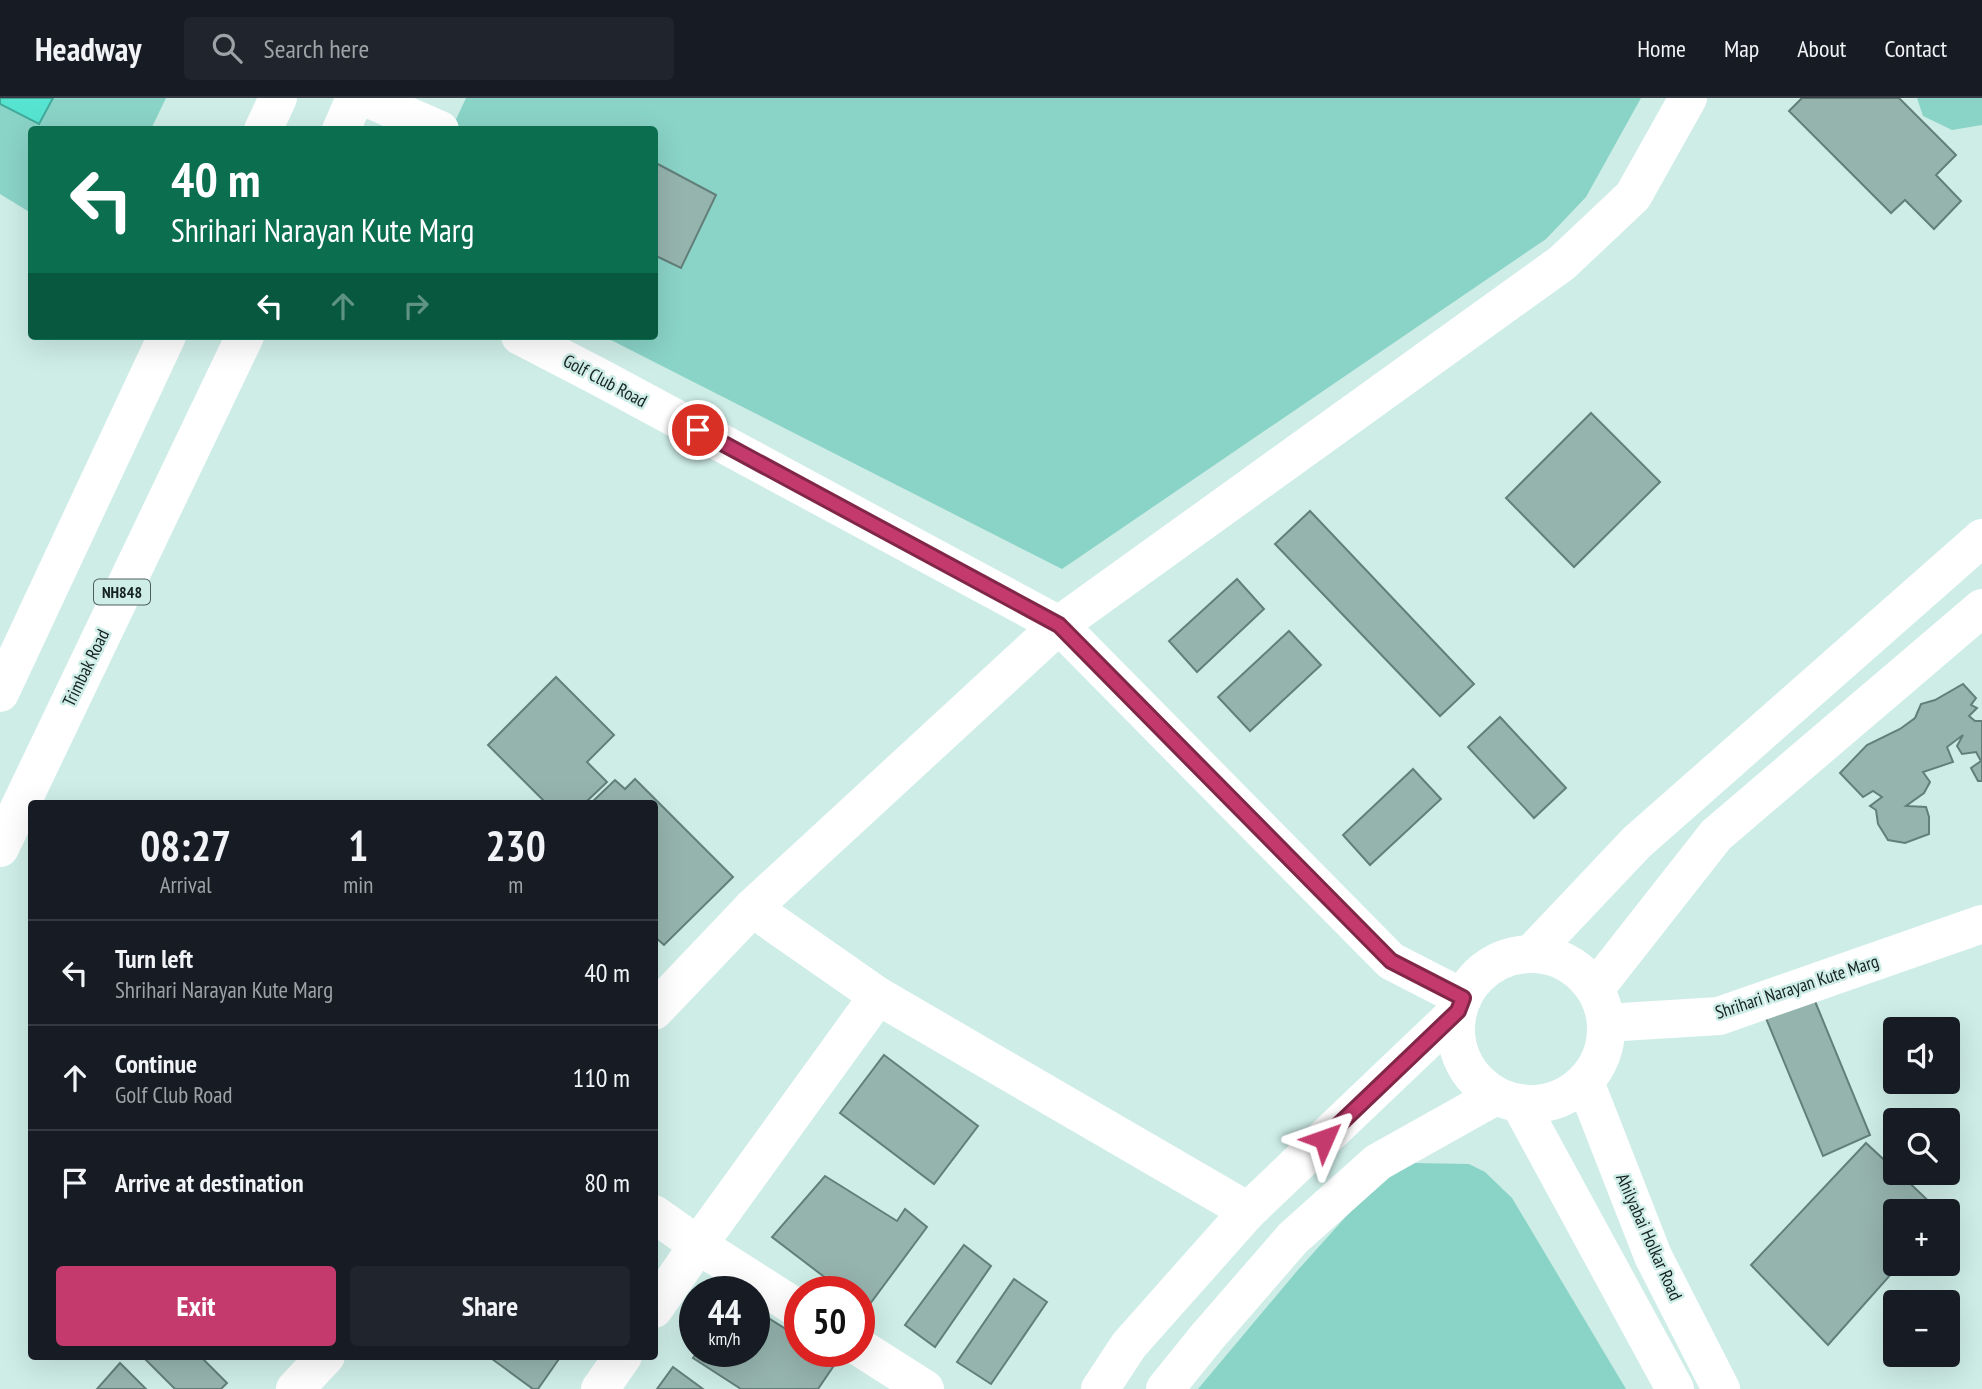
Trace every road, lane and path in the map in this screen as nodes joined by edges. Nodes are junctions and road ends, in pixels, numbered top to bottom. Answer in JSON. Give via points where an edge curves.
{"nodes":[{"id":1,"x":278,"y":98,"type":"edge"},
{"id":2,"x":355,"y":98,"type":"edge"},
{"id":3,"x":367,"y":98,"type":"edge"},
{"id":4,"x":1688,"y":98,"type":"edge"},
{"id":5,"x":265,"y":126,"type":"edge"},
{"id":6,"x":343,"y":126,"type":"edge"},
{"id":7,"x":431,"y":126,"type":"edge"},
{"id":8,"x":165,"y":340,"type":"edge"},
{"id":9,"x":243,"y":340,"type":"edge"},
{"id":10,"x":528,"y":340,"type":"edge"},
{"id":11,"x":1982,"y":538,"type":"edge"},
{"id":12,"x":1982,"y":608,"type":"edge"},
{"id":13,"x":1059,"y":625,"type":"junction"},
{"id":14,"x":0,"y":693,"type":"edge"},
{"id":15,"x":0,"y":848,"type":"edge"},
{"id":16,"x":752,"y":908,"type":"junction"},
{"id":17,"x":1982,"y":924,"type":"edge"},
{"id":18,"x":1531,"y":954,"type":"junction"},
{"id":19,"x":878,"y":996,"type":"junction"},
{"id":20,"x":1461,"y":1004,"type":"junction"},
{"id":21,"x":1600,"y":1006,"type":"junction"},
{"id":22,"x":658,"y":1007,"type":"edge"},
{"id":23,"x":1585,"y":1082,"type":"junction"},
{"id":24,"x":1508,"y":1100,"type":"junction"},
{"id":25,"x":1248,"y":1211,"type":"junction"},
{"id":26,"x":658,"y":1217,"type":"edge"},
{"id":27,"x":698,"y":1245,"type":"junction"},
{"id":28,"x":784,"y":1300,"type":"edge"},
{"id":29,"x":658,"y":1303,"type":"edge"},
{"id":30,"x":875,"y":1357,"type":"edge"},
{"id":31,"x":322,"y":1360,"type":"edge"},
{"id":32,"x":619,"y":1360,"type":"edge"},
{"id":33,"x":295,"y":1389,"type":"edge"},
{"id":34,"x":600,"y":1389,"type":"edge"},
{"id":35,"x":925,"y":1389,"type":"edge"},
{"id":36,"x":1100,"y":1389,"type":"edge"},
{"id":37,"x":1165,"y":1389,"type":"edge"},
{"id":38,"x":1675,"y":1389,"type":"edge"},
{"id":39,"x":1721,"y":1389,"type":"edge"}],
"edges":[{"from":1,"to":5,"type":"main road"},
{"from":2,"to":6,"type":"main road"},
{"from":3,"to":7,"type":"main road"},
{"from":4,"to":13,"type":"main road","via":[[1633,196],[1562,263]]},
{"from":8,"to":14,"type":"main road"},
{"from":9,"to":15,"type":"main road","name":"Trimbak Road","number":"NH848"},
{"from":10,"to":13,"type":"main road","name":"Golf Club Road"},
{"from":11,"to":18,"type":"main road","via":[[1637,842]]},
{"from":12,"to":21,"type":"main road","via":[[1716,835]]},
{"from":13,"to":16,"type":"main road"},
{"from":13,"to":20,"type":"main road","via":[[1391,961]]},
{"from":16,"to":19,"type":"main road"},
{"from":16,"to":22,"type":"main road"},
{"from":17,"to":21,"type":"main road","name":"Shrihari Narayan Kute Marg","via":[[1719,1016]]},
{"from":18,"to":20,"type":"main road","via":[[1491,966],[1475,980]]},
{"from":18,"to":21,"type":"main road","via":[[1556,958],[1578,970]]},
{"from":19,"to":25,"type":"main road"},
{"from":19,"to":27,"type":"main road"},
{"from":20,"to":24,"type":"main road","via":[[1456,1036],[1462,1060],[1476,1081]]},
{"from":20,"to":25,"type":"main road"},
{"from":21,"to":23,"type":"main road","via":[[1605,1041]]},
{"from":23,"to":24,"type":"main road","via":[[1545,1103]]},
{"from":23,"to":39,"type":"main road","name":"Ahilyabai Holkar Road","via":[[1653,1256]]},
{"from":24,"to":37,"type":"main road","via":[[1378,1162],[1293,1238]]},
{"from":24,"to":38,"type":"main road"},
{"from":25,"to":36,"type":"main road","via":[[1129,1345]]},
{"from":26,"to":27,"type":"main road"},
{"from":27,"to":28,"type":"main road"},
{"from":27,"to":29,"type":"main road"},
{"from":30,"to":35,"type":"main road"},
{"from":31,"to":33,"type":"main road"},
{"from":32,"to":34,"type":"main road"}]}
